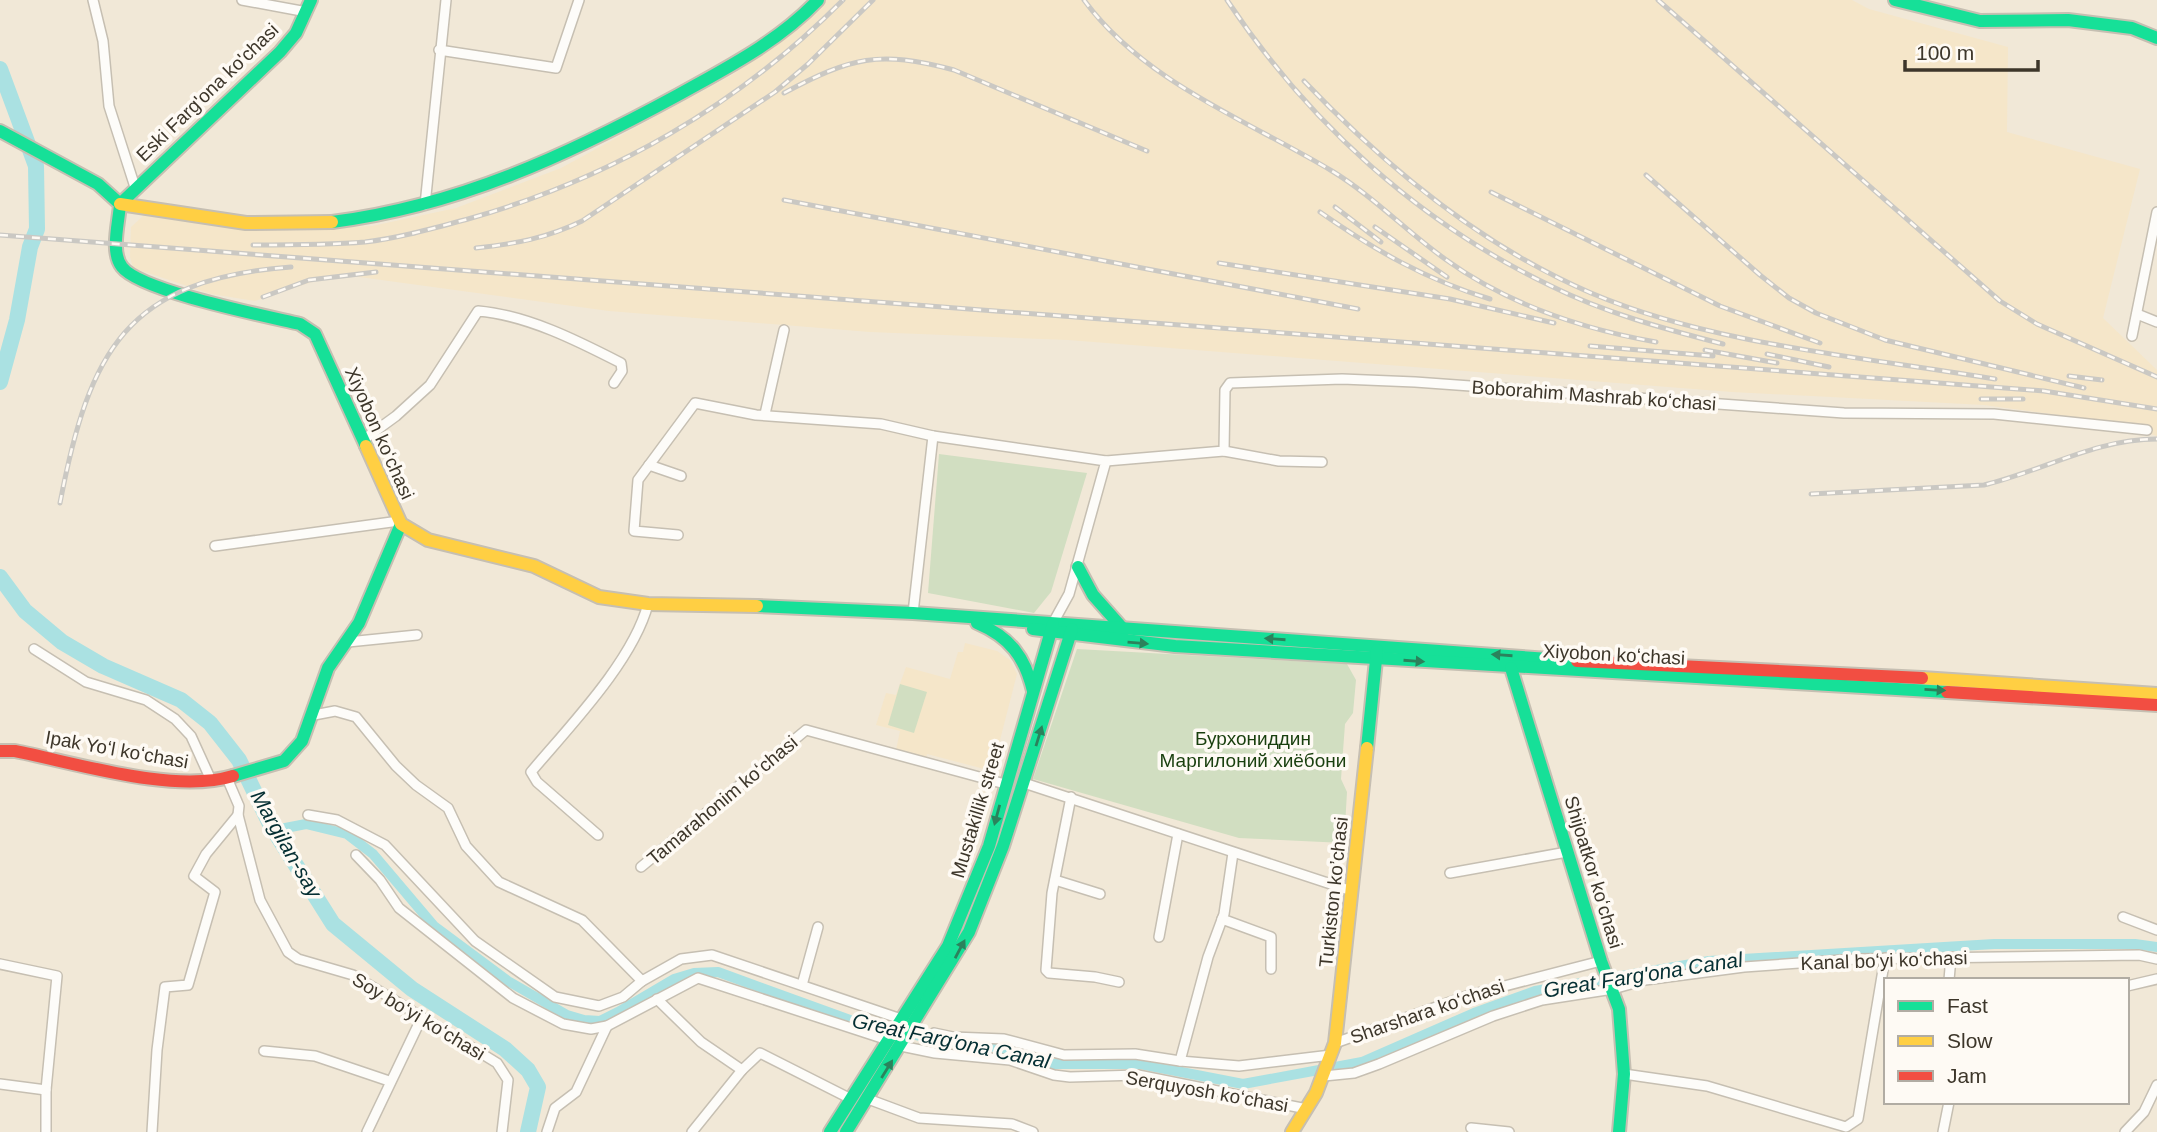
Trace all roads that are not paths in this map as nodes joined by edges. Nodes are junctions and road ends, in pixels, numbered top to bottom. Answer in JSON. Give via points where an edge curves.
{"nodes":[{"id":1,"x":93,"y":0,"type":"edge"},
{"id":2,"x":242,"y":0,"type":"edge"},
{"id":3,"x":446,"y":0,"type":"edge"},
{"id":4,"x":579,"y":0,"type":"edge"},
{"id":5,"x":818,"y":0,"type":"edge"},
{"id":6,"x":1895,"y":0,"type":"edge"},
{"id":7,"x":309,"y":6,"type":"edge"},
{"id":8,"x":2157,"y":38,"type":"edge"},
{"id":9,"x":439,"y":50,"type":"junction"},
{"id":10,"x":0,"y":132,"type":"edge"},
{"id":11,"x":135,"y":187,"type":"junction"},
{"id":12,"x":120,"y":204,"type":"junction"},
{"id":13,"x":425,"y":205,"type":"junction"},
{"id":14,"x":2157,"y":212,"type":"edge"},
{"id":15,"x":2137,"y":314,"type":"junction"},
{"id":16,"x":2157,"y":322,"type":"edge"},
{"id":17,"x":784,"y":330,"type":"dead end"},
{"id":18,"x":2132,"y":336,"type":"dead end"},
{"id":19,"x":614,"y":383,"type":"dead end"},
{"id":20,"x":765,"y":414,"type":"junction"},
{"id":21,"x":2147,"y":430,"type":"dead end"},
{"id":22,"x":933,"y":436,"type":"junction"},
{"id":23,"x":363,"y":440,"type":"junction"},
{"id":24,"x":1224,"y":451,"type":"junction"},
{"id":25,"x":1106,"y":461,"type":"junction"},
{"id":26,"x":1322,"y":461,"type":"dead end"},
{"id":27,"x":649,"y":465,"type":"junction"},
{"id":28,"x":681,"y":476,"type":"dead end"},
{"id":29,"x":400,"y":523,"type":"junction"},
{"id":30,"x":678,"y":535,"type":"dead end"},
{"id":31,"x":215,"y":546,"type":"dead end"},
{"id":32,"x":1078,"y":566,"type":"junction"},
{"id":33,"x":1067,"y":602,"type":"junction"},
{"id":34,"x":648,"y":604,"type":"junction"},
{"id":35,"x":913,"y":613,"type":"junction"},
{"id":36,"x":962,"y":617,"type":"junction"},
{"id":37,"x":1052,"y":628,"type":"junction"},
{"id":38,"x":1072,"y":630,"type":"junction"},
{"id":39,"x":1125,"y":630,"type":"junction"},
{"id":40,"x":417,"y":635,"type":"dead end"},
{"id":41,"x":348,"y":642,"type":"junction"},
{"id":42,"x":34,"y":649,"type":"dead end"},
{"id":43,"x":1377,"y":652,"type":"junction"},
{"id":44,"x":1511,"y":668,"type":"junction"},
{"id":45,"x":2066,"y":692,"type":"junction"},
{"id":46,"x":2157,"y":694,"type":"edge"},
{"id":47,"x":1034,"y":695,"type":"junction"},
{"id":48,"x":2157,"y":705,"type":"edge"},
{"id":49,"x":314,"y":715,"type":"junction"},
{"id":50,"x":0,"y":751,"type":"edge"},
{"id":51,"x":1010,"y":763,"type":"junction"},
{"id":52,"x":1029,"y":768,"type":"junction"},
{"id":53,"x":233,"y":776,"type":"junction"},
{"id":54,"x":211,"y":780,"type":"junction"},
{"id":55,"x":1024,"y":783,"type":"junction"},
{"id":56,"x":1005,"y":784,"type":"junction"},
{"id":57,"x":1071,"y":797,"type":"junction"},
{"id":58,"x":238,"y":815,"type":"junction"},
{"id":59,"x":309,"y":815,"type":"dead end"},
{"id":60,"x":1178,"y":834,"type":"junction"},
{"id":61,"x":598,"y":835,"type":"dead end"},
{"id":62,"x":1567,"y":852,"type":"junction"},
{"id":63,"x":1233,"y":853,"type":"junction"},
{"id":64,"x":356,"y":855,"type":"dead end"},
{"id":65,"x":641,"y":867,"type":"dead end"},
{"id":66,"x":1450,"y":873,"type":"dead end"},
{"id":67,"x":1055,"y":880,"type":"junction"},
{"id":68,"x":1352,"y":891,"type":"junction"},
{"id":69,"x":1100,"y":894,"type":"dead end"},
{"id":70,"x":2123,"y":917,"type":"dead end"},
{"id":71,"x":1222,"y":919,"type":"junction"},
{"id":72,"x":818,"y":926,"type":"dead end"},
{"id":73,"x":2157,"y":930,"type":"edge"},
{"id":74,"x":1159,"y":937,"type":"dead end"},
{"id":75,"x":1951,"y":957,"type":"junction"},
{"id":76,"x":1885,"y":958,"type":"junction"},
{"id":77,"x":2157,"y":959,"type":"edge"},
{"id":78,"x":1601,"y":961,"type":"junction"},
{"id":79,"x":0,"y":964,"type":"edge"},
{"id":80,"x":1270,"y":969,"type":"dead end"},
{"id":81,"x":1949,"y":978,"type":"edge"},
{"id":82,"x":2157,"y":979,"type":"edge"},
{"id":83,"x":642,"y":981,"type":"junction"},
{"id":84,"x":1119,"y":982,"type":"dead end"},
{"id":85,"x":802,"y":985,"type":"junction"},
{"id":86,"x":2129,"y":986,"type":"edge"},
{"id":87,"x":1613,"y":989,"type":"junction"},
{"id":88,"x":656,"y":999,"type":"junction"},
{"id":89,"x":422,"y":1017,"type":"junction"},
{"id":90,"x":901,"y":1019,"type":"junction"},
{"id":91,"x":607,"y":1026,"type":"junction"},
{"id":92,"x":934,"y":1033,"type":"dead end"},
{"id":93,"x":888,"y":1040,"type":"junction"},
{"id":94,"x":901,"y":1046,"type":"junction"},
{"id":95,"x":1333,"y":1049,"type":"junction"},
{"id":96,"x":264,"y":1051,"type":"dead end"},
{"id":97,"x":1180,"y":1061,"type":"junction"},
{"id":98,"x":742,"y":1070,"type":"junction"},
{"id":99,"x":1624,"y":1074,"type":"junction"},
{"id":100,"x":1324,"y":1076,"type":"junction"},
{"id":101,"x":389,"y":1081,"type":"junction"},
{"id":102,"x":0,"y":1084,"type":"edge"},
{"id":103,"x":2157,"y":1085,"type":"edge"},
{"id":104,"x":46,"y":1090,"type":"junction"},
{"id":105,"x":851,"y":1099,"type":"junction"},
{"id":106,"x":869,"y":1099,"type":"junction"},
{"id":107,"x":1949,"y":1104,"type":"edge"},
{"id":108,"x":1307,"y":1109,"type":"junction"},
{"id":109,"x":1471,"y":1128,"type":"dead end"},
{"id":110,"x":46,"y":1132,"type":"edge"},
{"id":111,"x":152,"y":1132,"type":"edge"},
{"id":112,"x":367,"y":1132,"type":"edge"},
{"id":113,"x":502,"y":1132,"type":"edge"},
{"id":114,"x":548,"y":1132,"type":"edge"},
{"id":115,"x":693,"y":1132,"type":"edge"},
{"id":116,"x":830,"y":1132,"type":"edge"},
{"id":117,"x":846,"y":1132,"type":"edge"},
{"id":118,"x":1033,"y":1132,"type":"edge"},
{"id":119,"x":1292,"y":1132,"type":"edge"},
{"id":120,"x":1508,"y":1132,"type":"edge"},
{"id":121,"x":1619,"y":1132,"type":"edge"},
{"id":122,"x":1943,"y":1132,"type":"edge"},
{"id":123,"x":2125,"y":1132,"type":"edge"}],
"edges":[{"from":1,"to":11,"type":"street","via":[[103,41],[109,106]]},
{"from":2,"to":7,"type":"street"},
{"from":3,"to":9,"type":"street"},
{"from":4,"to":9,"type":"street","via":[[556,68]]},
{"from":5,"to":13,"type":"main road","via":[[765,47],[634,119],[502,181]]},
{"from":6,"to":8,"type":"main road","via":[[1980,21],[2068,20],[2132,28]]},
{"from":7,"to":11,"type":"main road","name":"Eski Farg'ona ko'chasi","via":[[280,52],[195,136]]},
{"from":9,"to":13,"type":"street"},
{"from":10,"to":12,"type":"main road","via":[[98,184]]},
{"from":11,"to":12,"type":"main road","name":"Eski Farg'ona ko'chasi"},
{"from":12,"to":13,"type":"main road","via":[[199,218],[299,224],[369,219]]},
{"from":12,"to":23,"type":"main road","name":"Xiyobon koʻchasi","via":[[118,259],[122,270],[300,324],[315,334]]},
{"from":14,"to":15,"type":"street"},
{"from":15,"to":16,"type":"street"},
{"from":15,"to":18,"type":"street"},
{"from":17,"to":20,"type":"street"},
{"from":19,"to":23,"type":"street","via":[[622,371],[621,363],[527,323],[478,311],[429,385]]},
{"from":20,"to":22,"type":"street","via":[[881,424]]},
{"from":20,"to":27,"type":"street","via":[[695,403]]},
{"from":21,"to":24,"type":"street","name":"Boborahim Mashrab koʻchasi","via":[[1994,414],[1844,413],[1342,379],[1230,383],[1225,390]]},
{"from":22,"to":25,"type":"street"},
{"from":22,"to":35,"type":"street"},
{"from":23,"to":29,"type":"main road","name":"Xiyobon koʻchasi"},
{"from":24,"to":25,"type":"street"},
{"from":24,"to":26,"type":"street","via":[[1279,461]]},
{"from":25,"to":32,"type":"street"},
{"from":27,"to":28,"type":"street"},
{"from":27,"to":30,"type":"street","via":[[635,488],[634,531]]},
{"from":29,"to":31,"type":"street"},
{"from":29,"to":34,"type":"main road","name":"Xiyobon koʻchasi","via":[[428,540],[534,566],[599,597]]},
{"from":29,"to":41,"type":"main road","name":"Ipak Yoʻl koʻchasi"},
{"from":32,"to":33,"type":"street"},
{"from":32,"to":39,"type":"main road","via":[[1093,596]]},
{"from":33,"to":37,"type":"street"},
{"from":33,"to":38,"type":"street"},
{"from":34,"to":35,"type":"main road","name":"Xiyobon koʻchasi"},
{"from":34,"to":61,"type":"street","via":[[618,662],[531,772]]},
{"from":35,"to":36,"type":"main road","name":"Xiyobon koʻchasi"},
{"from":36,"to":37,"type":"main road","name":"Xiyobon koʻchasi"},
{"from":36,"to":47,"type":"main road","via":[[1005,635],[1018,649]]},
{"from":37,"to":38,"type":"main road","name":"Xiyobon koʻchasi"},
{"from":37,"to":47,"type":"main road","name":"Mustakillik street"},
{"from":38,"to":39,"type":"main road","name":"Xiyobon koʻchasi"},
{"from":38,"to":43,"type":"main road","name":"Xiyobon koʻchasi","one_way":true,"via":[[1175,646]]},
{"from":52,"to":38,"type":"main road","name":"Mustakillik street","one_way":true},
{"from":43,"to":39,"type":"main road","name":"Xiyobon koʻchasi","one_way":true},
{"from":40,"to":41,"type":"street"},
{"from":41,"to":49,"type":"main road","name":"Ipak Yoʻl koʻchasi","via":[[328,667]]},
{"from":42,"to":54,"type":"street","via":[[86,682],[146,700],[175,719],[191,736]]},
{"from":43,"to":44,"type":"main road","name":"Xiyobon koʻchasi","one_way":true},
{"from":45,"to":43,"type":"main road","name":"Xiyobon koʻchasi","one_way":true},
{"from":43,"to":68,"type":"main road","name":"Turkiston ko’chasi"},
{"from":44,"to":45,"type":"main road","name":"Xiyobon koʻchasi","one_way":true},
{"from":44,"to":62,"type":"main road","name":"Shijoatkor koʻchasi"},
{"from":45,"to":46,"type":"main road","name":"Xiyobon koʻchasi"},
{"from":45,"to":48,"type":"main road","name":"Xiyobon koʻchasi"},
{"from":47,"to":51,"type":"main road","name":"Mustakillik street"},
{"from":49,"to":53,"type":"main road","name":"Ipak Yoʻl koʻchasi","via":[[284,761]]},
{"from":49,"to":83,"type":"street","via":[[335,711],[356,717],[406,775],[448,808],[466,846],[499,882],[582,920]]},
{"from":50,"to":54,"type":"main road","name":"Ipak Yoʻl koʻchasi","via":[[163,780]]},
{"from":51,"to":52,"type":"main road"},
{"from":51,"to":56,"type":"main road","name":"Mustakillik street"},
{"from":52,"to":55,"type":"main road","name":"Mustakillik street"},
{"from":53,"to":54,"type":"main road","name":"Ipak Yoʻl koʻchasi"},
{"from":53,"to":58,"type":"street","name":"Soy boʻyi koʻchasi"},
{"from":55,"to":57,"type":"street"},
{"from":94,"to":55,"type":"main road","name":"Mustakillik street","one_way":true,"via":[[968,932]]},
{"from":56,"to":65,"type":"street","name":"Tamarahonim koʻchasi","via":[[806,730]]},
{"from":56,"to":90,"type":"main road","name":"Mustakillik street","one_way":true,"via":[[989,846],[959,923]]},
{"from":57,"to":60,"type":"street"},
{"from":57,"to":67,"type":"street"},
{"from":58,"to":89,"type":"street","name":"Soy boʻyi koʻchasi","via":[[260,900],[288,952],[353,975]]},
{"from":58,"to":111,"type":"street","via":[[194,876],[215,892],[188,985],[166,987]]},
{"from":59,"to":83,"type":"street","via":[[337,820],[386,845],[475,941],[555,997],[599,1006],[622,997]]},
{"from":60,"to":63,"type":"street"},
{"from":60,"to":74,"type":"street"},
{"from":62,"to":66,"type":"street"},
{"from":62,"to":78,"type":"main road","name":"Shijoatkor koʻchasi"},
{"from":63,"to":68,"type":"street"},
{"from":63,"to":71,"type":"street"},
{"from":64,"to":91,"type":"street","via":[[399,908],[513,998],[563,1024],[591,1029]]},
{"from":67,"to":69,"type":"street"},
{"from":67,"to":84,"type":"street","via":[[1047,972]]},
{"from":68,"to":95,"type":"main road","name":"Turkiston ko’chasi"},
{"from":70,"to":73,"type":"street"},
{"from":71,"to":80,"type":"street","via":[[1271,937]]},
{"from":71,"to":97,"type":"street"},
{"from":72,"to":85,"type":"street"},
{"from":75,"to":76,"type":"street","name":"Kanal boʻyi koʻchasi"},
{"from":75,"to":77,"type":"street","name":"Kanal boʻyi koʻchasi","via":[[2139,955]]},
{"from":75,"to":81,"type":"street"},
{"from":76,"to":87,"type":"street","name":"Kanal boʻyi koʻchasi","via":[[1744,967],[1645,980]]},
{"from":76,"to":99,"type":"street","via":[[1858,1119],[1853,1125],[1846,1127],[1707,1086]]},
{"from":78,"to":87,"type":"main road","name":"Shijoatkor koʻchasi"},
{"from":78,"to":95,"type":"street","name":"Sharshara koʻchasi","via":[[1459,998]]},
{"from":79,"to":104,"type":"street","via":[[57,976]]},
{"from":82,"to":86,"type":"street"},
{"from":83,"to":85,"type":"street","via":[[681,959],[712,955]]},
{"from":85,"to":90,"type":"street"},
{"from":87,"to":99,"type":"main road","name":"Shijoatkor koʻchasi"},
{"from":87,"to":100,"type":"street","name":"Kanal boʻyi koʻchasi","via":[[1542,1000],[1378,1065]]},
{"from":88,"to":91,"type":"street"},
{"from":88,"to":93,"type":"street","via":[[698,978]]},
{"from":88,"to":98,"type":"street","via":[[701,1042]]},
{"from":89,"to":101,"type":"street"},
{"from":89,"to":113,"type":"street","name":"Soy boʻyi koʻchasi","via":[[505,1071]]},
{"from":90,"to":93,"type":"main road","name":"Mustakillik street"},
{"from":91,"to":114,"type":"street","via":[[576,1092],[555,1108]]},
{"from":92,"to":97,"type":"street","name":"Sharshara koʻchasi","via":[[1004,1039],[1064,1055],[1135,1054]]},
{"from":93,"to":105,"type":"main road","name":"Mustakillik street"},
{"from":106,"to":94,"type":"main road","name":"Mustakillik street","one_way":true},
{"from":94,"to":108,"type":"street","name":"Serquyosh koʻchasi","via":[[935,1054],[1010,1060],[1054,1075],[1138,1075]]},
{"from":95,"to":97,"type":"street","name":"Sharshara koʻchasi","via":[[1239,1066]]},
{"from":95,"to":100,"type":"main road","name":"Turkiston ko’chasi"},
{"from":96,"to":101,"type":"street","via":[[315,1056]]},
{"from":98,"to":105,"type":"street","via":[[763,1053]]},
{"from":98,"to":115,"type":"street"},
{"from":99,"to":121,"type":"main road","name":"Shijoatkor koʻchasi"},
{"from":100,"to":108,"type":"main road","name":"Turkiston ko’chasi"},
{"from":101,"to":112,"type":"street"},
{"from":102,"to":104,"type":"street"},
{"from":103,"to":123,"type":"street","via":[[2144,1112]]},
{"from":104,"to":110,"type":"street"},
{"from":105,"to":116,"type":"main road","name":"Mustakillik street"},
{"from":106,"to":117,"type":"main road","name":"Mustakillik street"},
{"from":106,"to":118,"type":"street","via":[[919,1118],[1012,1124]]},
{"from":107,"to":122,"type":"street"},
{"from":108,"to":119,"type":"main road","name":"Turkiston ko’chasi"},
{"from":109,"to":120,"type":"street"}]}
